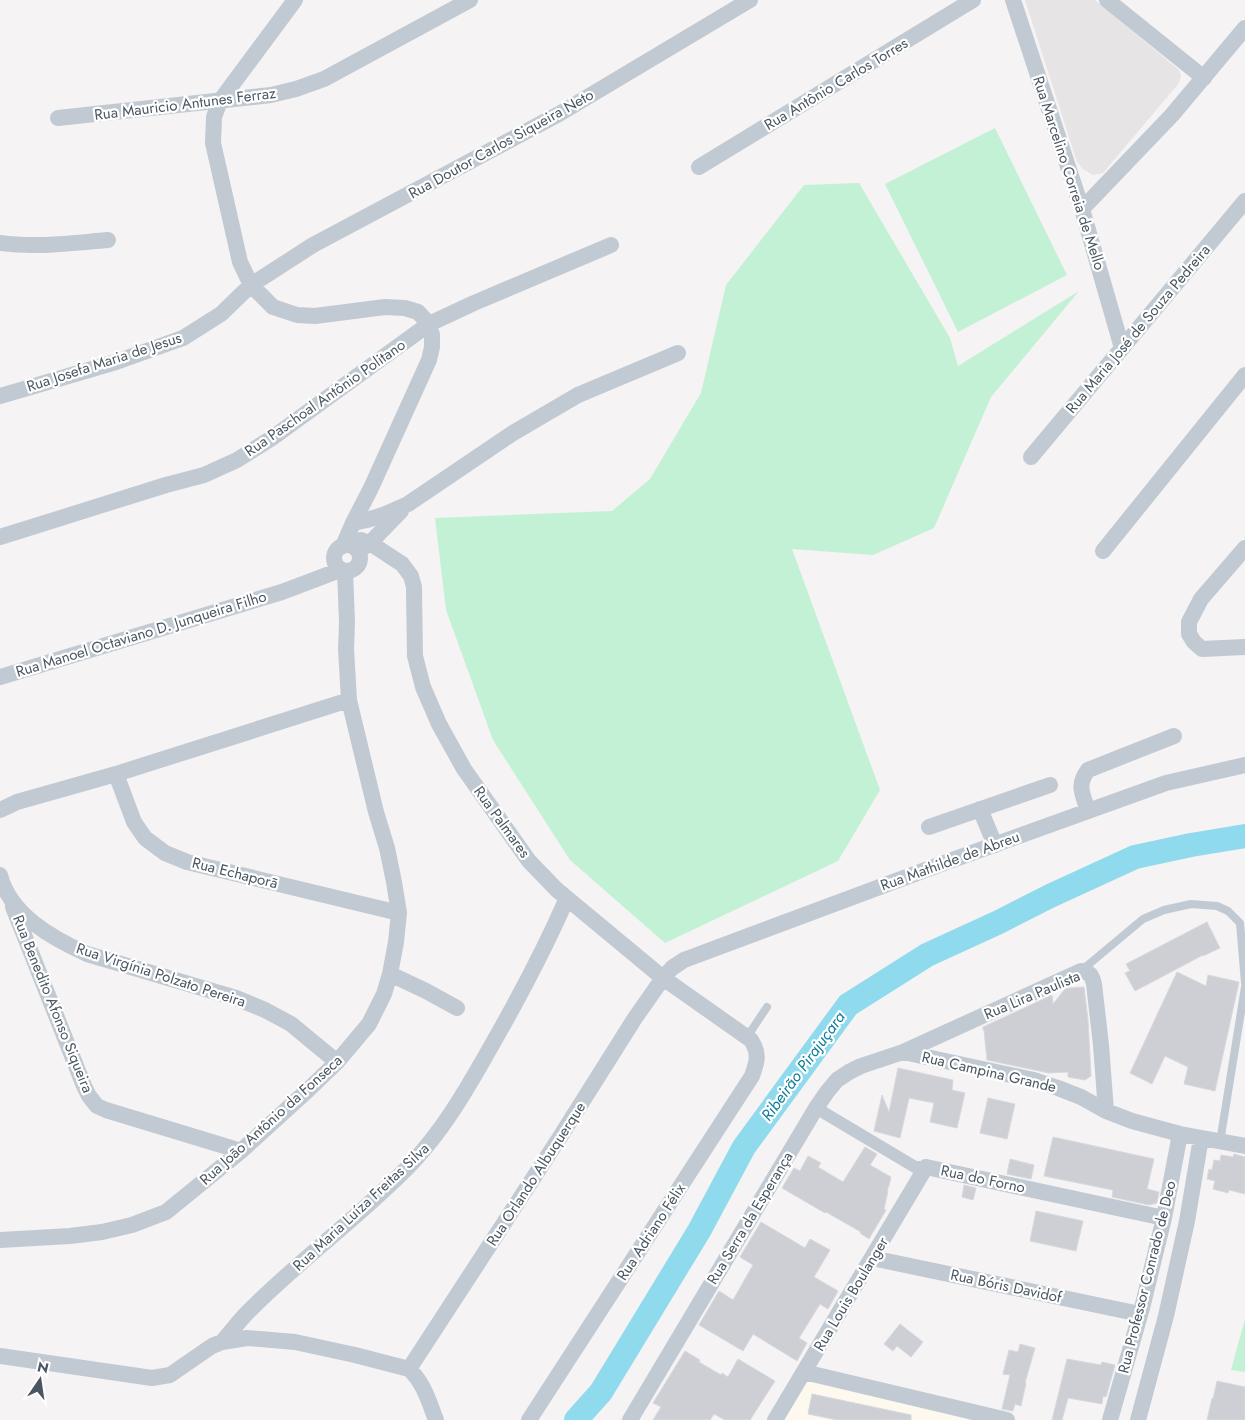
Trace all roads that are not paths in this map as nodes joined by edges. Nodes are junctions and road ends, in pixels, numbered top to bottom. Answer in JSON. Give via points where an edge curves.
{"nodes":[{"id":1,"x":295,"y":0,"type":"edge"},
{"id":2,"x":470,"y":0,"type":"edge"},
{"id":3,"x":750,"y":0,"type":"edge"},
{"id":4,"x":973,"y":0,"type":"edge"},
{"id":5,"x":1013,"y":0,"type":"edge"},
{"id":6,"x":1107,"y":0,"type":"edge"},
{"id":7,"x":1245,"y":28,"type":"edge"},
{"id":8,"x":1204,"y":78,"type":"junction"},
{"id":9,"x":220,"y":101,"type":"junction"},
{"id":10,"x":58,"y":118,"type":"dead end"},
{"id":11,"x":699,"y":168,"type":"dead end"},
{"id":12,"x":1245,"y":201,"type":"edge"},
{"id":13,"x":1082,"y":209,"type":"junction"},
{"id":14,"x":108,"y":240,"type":"dead end"},
{"id":15,"x":0,"y":243,"type":"edge"},
{"id":16,"x":611,"y":245,"type":"dead end"},
{"id":17,"x":251,"y":285,"type":"junction"},
{"id":18,"x":429,"y":324,"type":"junction"},
{"id":19,"x":1122,"y":348,"type":"junction"},
{"id":20,"x":678,"y":352,"type":"dead end"},
{"id":21,"x":1245,"y":375,"type":"edge"},
{"id":22,"x":0,"y":396,"type":"edge"},
{"id":23,"x":1031,"y":457,"type":"dead end"},
{"id":24,"x":408,"y":504,"type":"junction"},
{"id":25,"x":360,"y":521,"type":"junction"},
{"id":26,"x":0,"y":537,"type":"edge"},
{"id":27,"x":1245,"y":548,"type":"edge"},
{"id":28,"x":1103,"y":551,"type":"dead end"},
{"id":29,"x":352,"y":555,"type":"junction"},
{"id":30,"x":1245,"y":646,"type":"edge"},
{"id":31,"x":0,"y":677,"type":"edge"},
{"id":32,"x":349,"y":700,"type":"junction"},
{"id":33,"x":1174,"y":736,"type":"dead end"},
{"id":34,"x":1245,"y":765,"type":"edge"},
{"id":35,"x":116,"y":774,"type":"junction"},
{"id":36,"x":1050,"y":785,"type":"dead end"},
{"id":37,"x":980,"y":809,"type":"junction"},
{"id":38,"x":0,"y":810,"type":"edge"},
{"id":39,"x":1088,"y":811,"type":"junction"},
{"id":40,"x":929,"y":827,"type":"dead end"},
{"id":41,"x":995,"y":845,"type":"junction"},
{"id":42,"x":0,"y":875,"type":"edge"},
{"id":43,"x":567,"y":898,"type":"junction"},
{"id":44,"x":11,"y":900,"type":"junction"},
{"id":45,"x":399,"y":913,"type":"junction"},
{"id":46,"x":1081,"y":971,"type":"junction"},
{"id":47,"x":390,"y":974,"type":"junction"},
{"id":48,"x":663,"y":978,"type":"junction"},
{"id":49,"x":1245,"y":983,"type":"edge"},
{"id":50,"x":1245,"y":987,"type":"edge"},
{"id":51,"x":767,"y":1007,"type":"dead end"},
{"id":52,"x":457,"y":1008,"type":"dead end"},
{"id":53,"x":749,"y":1038,"type":"junction"},
{"id":54,"x":903,"y":1052,"type":"junction"},
{"id":55,"x":337,"y":1062,"type":"junction"},
{"id":56,"x":816,"y":1108,"type":"junction"},
{"id":57,"x":1106,"y":1111,"type":"junction"},
{"id":58,"x":1180,"y":1134,"type":"junction"},
{"id":59,"x":1201,"y":1138,"type":"junction"},
{"id":60,"x":1220,"y":1142,"type":"junction"},
{"id":61,"x":1245,"y":1146,"type":"edge"},
{"id":62,"x":241,"y":1151,"type":"junction"},
{"id":63,"x":926,"y":1167,"type":"junction"},
{"id":64,"x":1164,"y":1218,"type":"junction"},
{"id":65,"x":0,"y":1240,"type":"edge"},
{"id":66,"x":872,"y":1258,"type":"junction"},
{"id":67,"x":1140,"y":1314,"type":"junction"},
{"id":68,"x":222,"y":1342,"type":"junction"},
{"id":69,"x":0,"y":1356,"type":"edge"},
{"id":70,"x":409,"y":1369,"type":"junction"},
{"id":71,"x":804,"y":1372,"type":"junction"},
{"id":72,"x":436,"y":1420,"type":"edge"},
{"id":73,"x":529,"y":1420,"type":"edge"},
{"id":74,"x":630,"y":1420,"type":"edge"},
{"id":75,"x":775,"y":1420,"type":"edge"},
{"id":76,"x":1007,"y":1420,"type":"edge"},
{"id":77,"x":1110,"y":1420,"type":"edge"},
{"id":78,"x":1138,"y":1420,"type":"edge"}],
"edges":[{"from":1,"to":9,"type":"street"},
{"from":2,"to":9,"type":"street","name":"Rua Mauricio Antunes Ferraz","via":[[324,79],[271,96]]},
{"from":3,"to":17,"type":"street","name":"Rua Doutor Carlos Siqueira Neto","via":[[559,114],[313,245]]},
{"from":4,"to":11,"type":"street","name":"Rua Antônio Carlos Torres"},
{"from":5,"to":13,"type":"street","name":"Rua Marcelino Correia de Mello"},
{"from":6,"to":8,"type":"street"},
{"from":7,"to":8,"type":"street"},
{"from":8,"to":13,"type":"street"},
{"from":9,"to":10,"type":"street","name":"Rua Mauricio Antunes Ferraz"},
{"from":9,"to":17,"type":"street","via":[[214,117],[212,143],[240,262]]},
{"from":12,"to":19,"type":"street","name":"Rua Maria José de Souza Pedreira"},
{"from":13,"to":19,"type":"street","name":"Rua Marcelino Correia de Mello"},
{"from":14,"to":15,"type":"street","via":[[23,246]]},
{"from":16,"to":18,"type":"street","name":"Rua Paschoal Antônio Politano"},
{"from":17,"to":18,"type":"street","via":[[273,307],[297,315],[405,308],[418,312]]},
{"from":17,"to":22,"type":"street","name":"Rua Josefa Maria de Jesus","via":[[221,314],[183,338],[116,362]]},
{"from":18,"to":25,"type":"street","name":"Rua João Antônio da Fonseca","via":[[432,335],[429,360],[371,488]]},
{"from":18,"to":26,"type":"street","name":"Rua Paschoal Antônio Politano","via":[[237,460],[204,475]]},
{"from":19,"to":23,"type":"street","name":"Rua Maria José de Souza Pedreira"},
{"from":20,"to":24,"type":"street","name":"Rua Manoel Octaviano D. Junqueira Filho","via":[[578,394],[513,433]]},
{"from":21,"to":28,"type":"street"},
{"from":24,"to":25,"type":"street","name":"Rua Manoel Octaviano D. Junqueira Filho"},
{"from":24,"to":29,"type":"street","name":"Rua Manoel Octaviano D. Junqueira Filho"},
{"from":25,"to":29,"type":"street","name":"Rua João Antônio da Fonseca"},
{"from":27,"to":30,"type":"street","via":[[1201,599],[1189,622],[1189,634],[1202,649]]},
{"from":29,"to":31,"type":"street","name":"Rua Manoel Octaviano D. Junqueira Filho","via":[[282,592]]},
{"from":29,"to":32,"type":"street","name":"Rua João Antônio da Fonseca","via":[[346,649]]},
{"from":29,"to":43,"type":"street","name":"Rua Palmares","via":[[402,564],[411,576],[414,588],[414,656],[439,724],[464,769],[529,861]]},
{"from":32,"to":35,"type":"street"},
{"from":32,"to":45,"type":"street","name":"Rua João Antônio da Fonseca","via":[[387,848]]},
{"from":33,"to":39,"type":"street","via":[[1088,770],[1080,785]]},
{"from":34,"to":39,"type":"street","name":"Rua Mathilde de Abreu","via":[[1166,783]]},
{"from":35,"to":38,"type":"street","via":[[17,802]]},
{"from":35,"to":45,"type":"street","name":"Rua Echaporã","via":[[134,822],[145,838],[165,853],[187,862]]},
{"from":36,"to":37,"type":"street"},
{"from":37,"to":40,"type":"street"},
{"from":37,"to":41,"type":"street"},
{"from":39,"to":41,"type":"street","name":"Rua Mathilde de Abreu"},
{"from":41,"to":48,"type":"street","name":"Rua Mathilde de Abreu","via":[[684,960]]},
{"from":42,"to":44,"type":"street","name":"Rua Virgínia Polzato Pereira"},
{"from":43,"to":48,"type":"street","name":"Rua Palmares"},
{"from":43,"to":68,"type":"street","name":"Rua Maria Luíza Freitas Silva","via":[[509,1017],[435,1137],[380,1193],[251,1308]]},
{"from":44,"to":55,"type":"street","name":"Rua Virgínia Polzato Pereira","via":[[39,928],[64,944],[265,1010],[291,1024]]},
{"from":44,"to":62,"type":"street","name":"Rua Benedito Afonso Siqueira","via":[[84,1086],[96,1106]]},
{"from":45,"to":47,"type":"street","name":"Rua João Antônio da Fonseca"},
{"from":46,"to":49,"type":"lane","via":[[1143,919],[1191,904],[1223,908],[1240,923]]},
{"from":46,"to":54,"type":"street","name":"Rua Lira Paulista"},
{"from":46,"to":57,"type":"street","name":"Rua Lira Paulista","via":[[1089,972],[1094,984]]},
{"from":47,"to":52,"type":"street"},
{"from":47,"to":55,"type":"street","name":"Rua João Antônio da Fonseca","via":[[369,1024]]},
{"from":48,"to":53,"type":"street","name":"Rua Palmares"},
{"from":48,"to":70,"type":"street","name":"Rua Orlando Albuquerque"},
{"from":50,"to":60,"type":"lane"},
{"from":51,"to":53,"type":"lane"},
{"from":53,"to":73,"type":"street","name":"Rua Adriano Félix","via":[[756,1047],[757,1056],[752,1076]]},
{"from":54,"to":56,"type":"street","name":"Rua Serra da Esperança","via":[[849,1072],[837,1080]]},
{"from":54,"to":57,"type":"street","name":"Rua Campina Grande","via":[[1034,1080],[1073,1094]]},
{"from":55,"to":62,"type":"street","name":"Rua João Antônio da Fonseca"},
{"from":56,"to":63,"type":"street","name":"Rua do Forno","via":[[915,1167]]},
{"from":56,"to":74,"type":"street","name":"Rua Serra da Esperança"},
{"from":57,"to":58,"type":"street","name":"Rua Campina Grande"},
{"from":58,"to":59,"type":"street","name":"Rua Campina Grande"},
{"from":58,"to":64,"type":"street","name":"Rua Professor Conrado de Deo"},
{"from":59,"to":60,"type":"street","name":"Rua Campina Grande"},
{"from":59,"to":78,"type":"street","name":"Rua Professor Conrado de Deo","via":[[1187,1220]]},
{"from":60,"to":61,"type":"street","name":"Rua Campina Grande"},
{"from":62,"to":65,"type":"street","name":"Rua João Antônio da Fonseca","via":[[158,1216],[102,1232]]},
{"from":63,"to":64,"type":"street","name":"Rua do Forno"},
{"from":63,"to":66,"type":"street","name":"Rua Louis Boulanger"},
{"from":64,"to":67,"type":"street","name":"Rua Professor Conrado de Deo"},
{"from":66,"to":67,"type":"street","name":"Rua Bóris Davidof"},
{"from":66,"to":71,"type":"street","name":"Rua Louis Boulanger"},
{"from":67,"to":77,"type":"street","name":"Rua Professor Conrado de Deo"},
{"from":68,"to":69,"type":"street","via":[[170,1375],[152,1378]]},
{"from":68,"to":70,"type":"street","via":[[247,1338],[295,1342]]},
{"from":70,"to":72,"type":"street","via":[[422,1384]]},
{"from":71,"to":75,"type":"street","name":"Rua Louis Boulanger"},
{"from":71,"to":76,"type":"street"}]}
